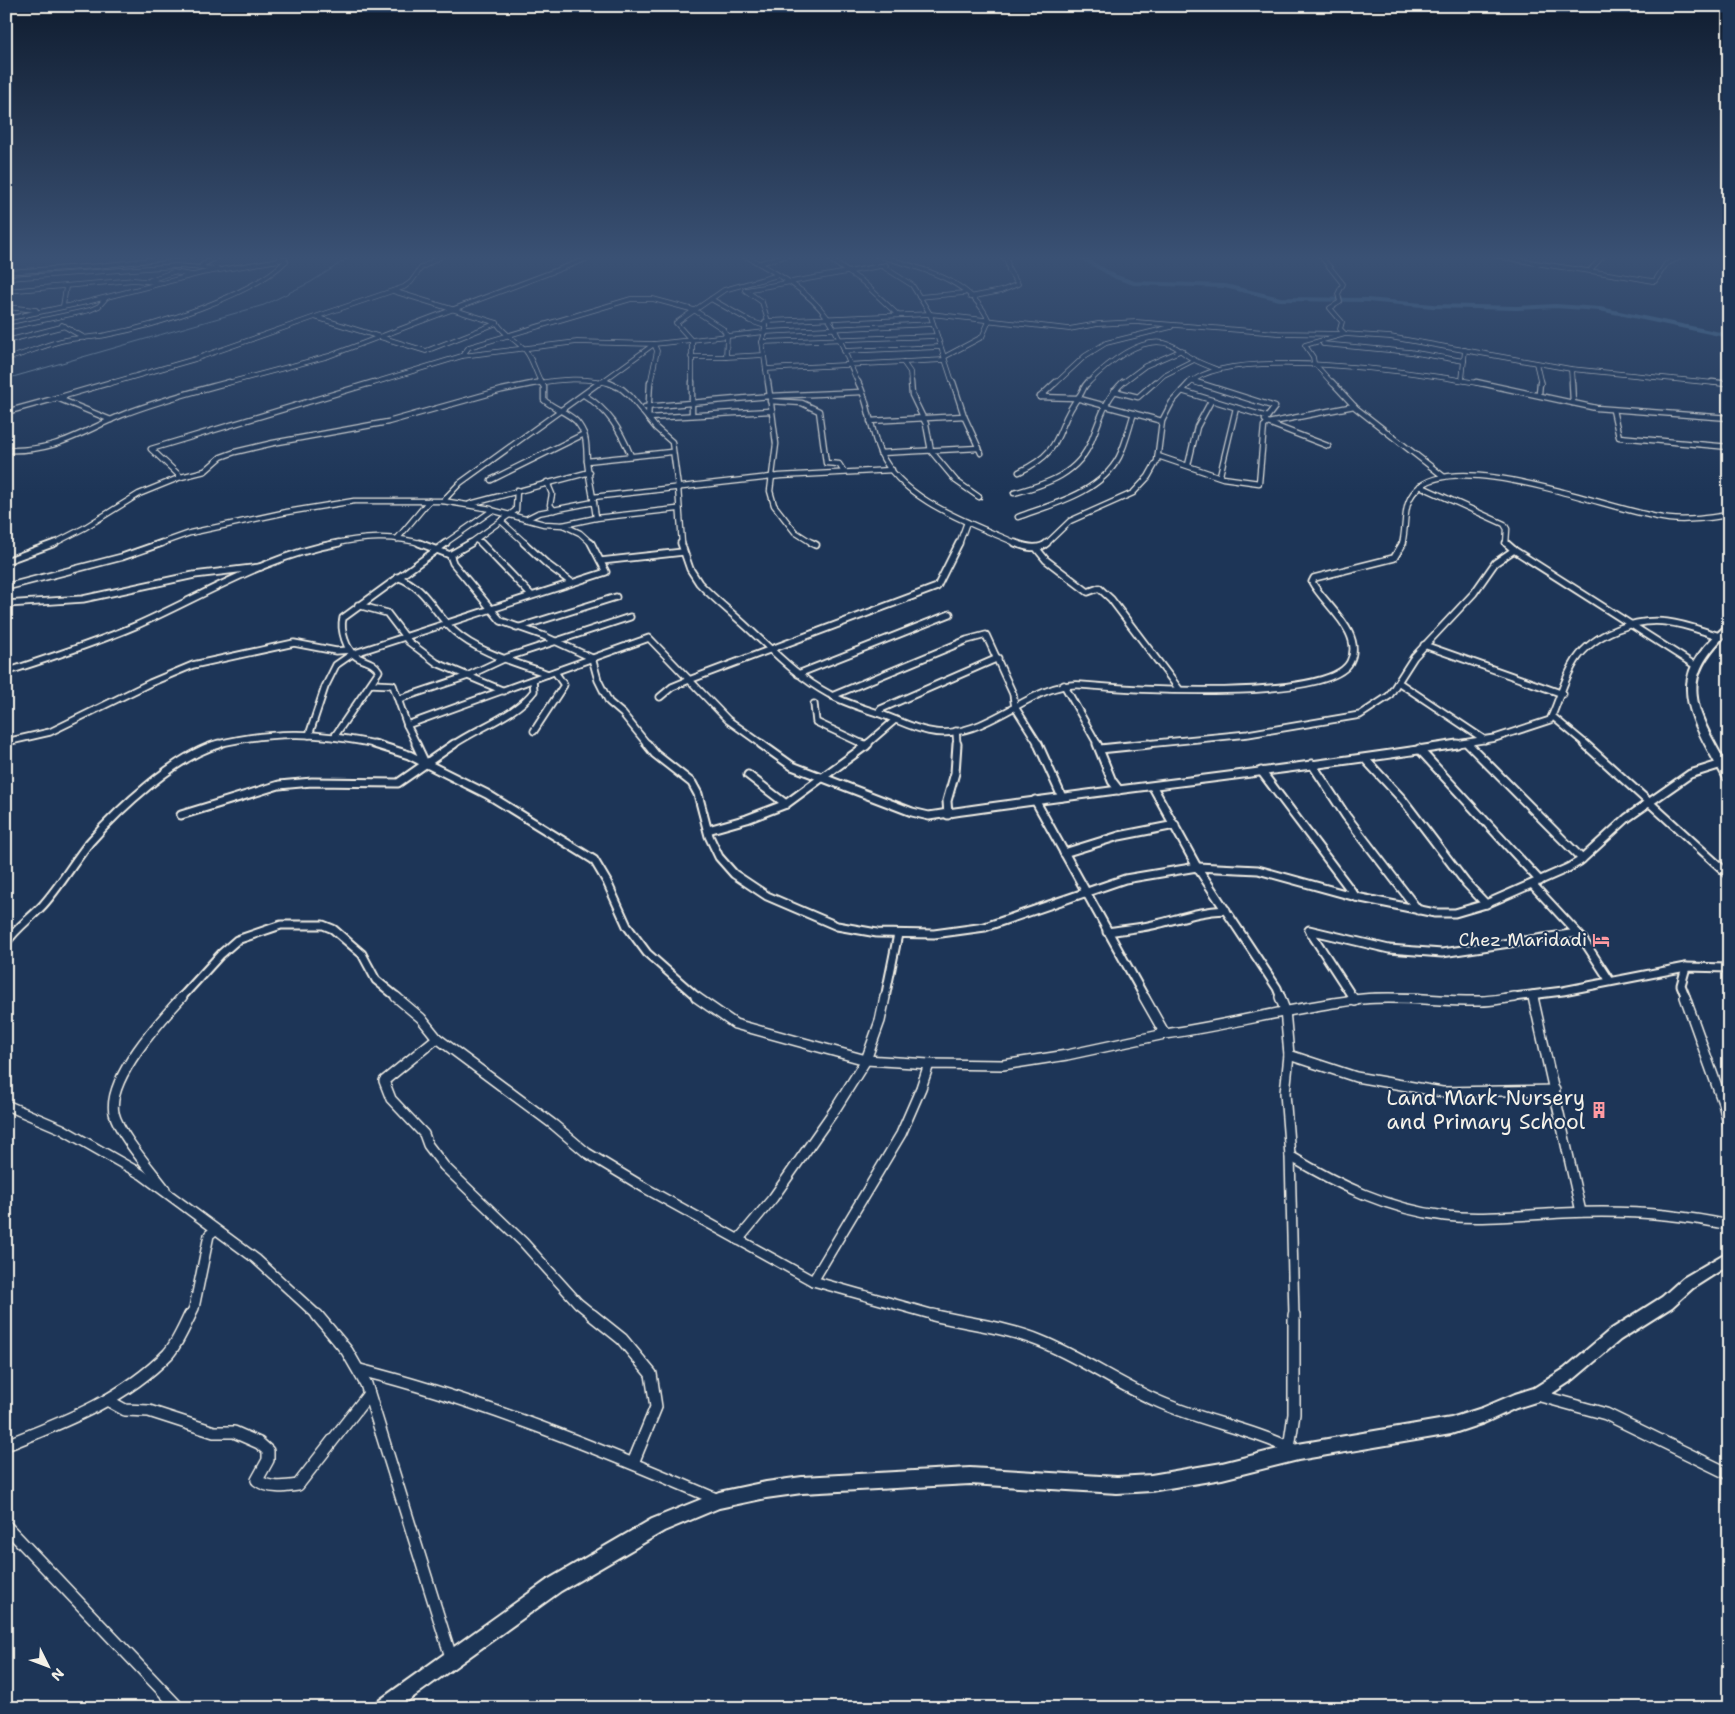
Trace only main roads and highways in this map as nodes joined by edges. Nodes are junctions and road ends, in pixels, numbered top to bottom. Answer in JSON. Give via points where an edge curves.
{"nodes":[{"id":1,"x":1729,"y":626,"type":"edge"},
{"id":2,"x":1729,"y":779,"type":"edge"},
{"id":3,"x":1729,"y":1257,"type":"edge"},
{"id":4,"x":383,"y":1708,"type":"edge"}],
"edges":[{"from":1,"to":2,"type":"main road","via":[[1696,666],[1692,685],[1694,707]]},
{"from":3,"to":4,"type":"main road","via":[[1615,1335],[1569,1374],[1537,1395],[1451,1426],[1294,1450],[1222,1472],[1151,1483],[1117,1485],[970,1476],[802,1485],[719,1500],[658,1525],[554,1585]]}]}
